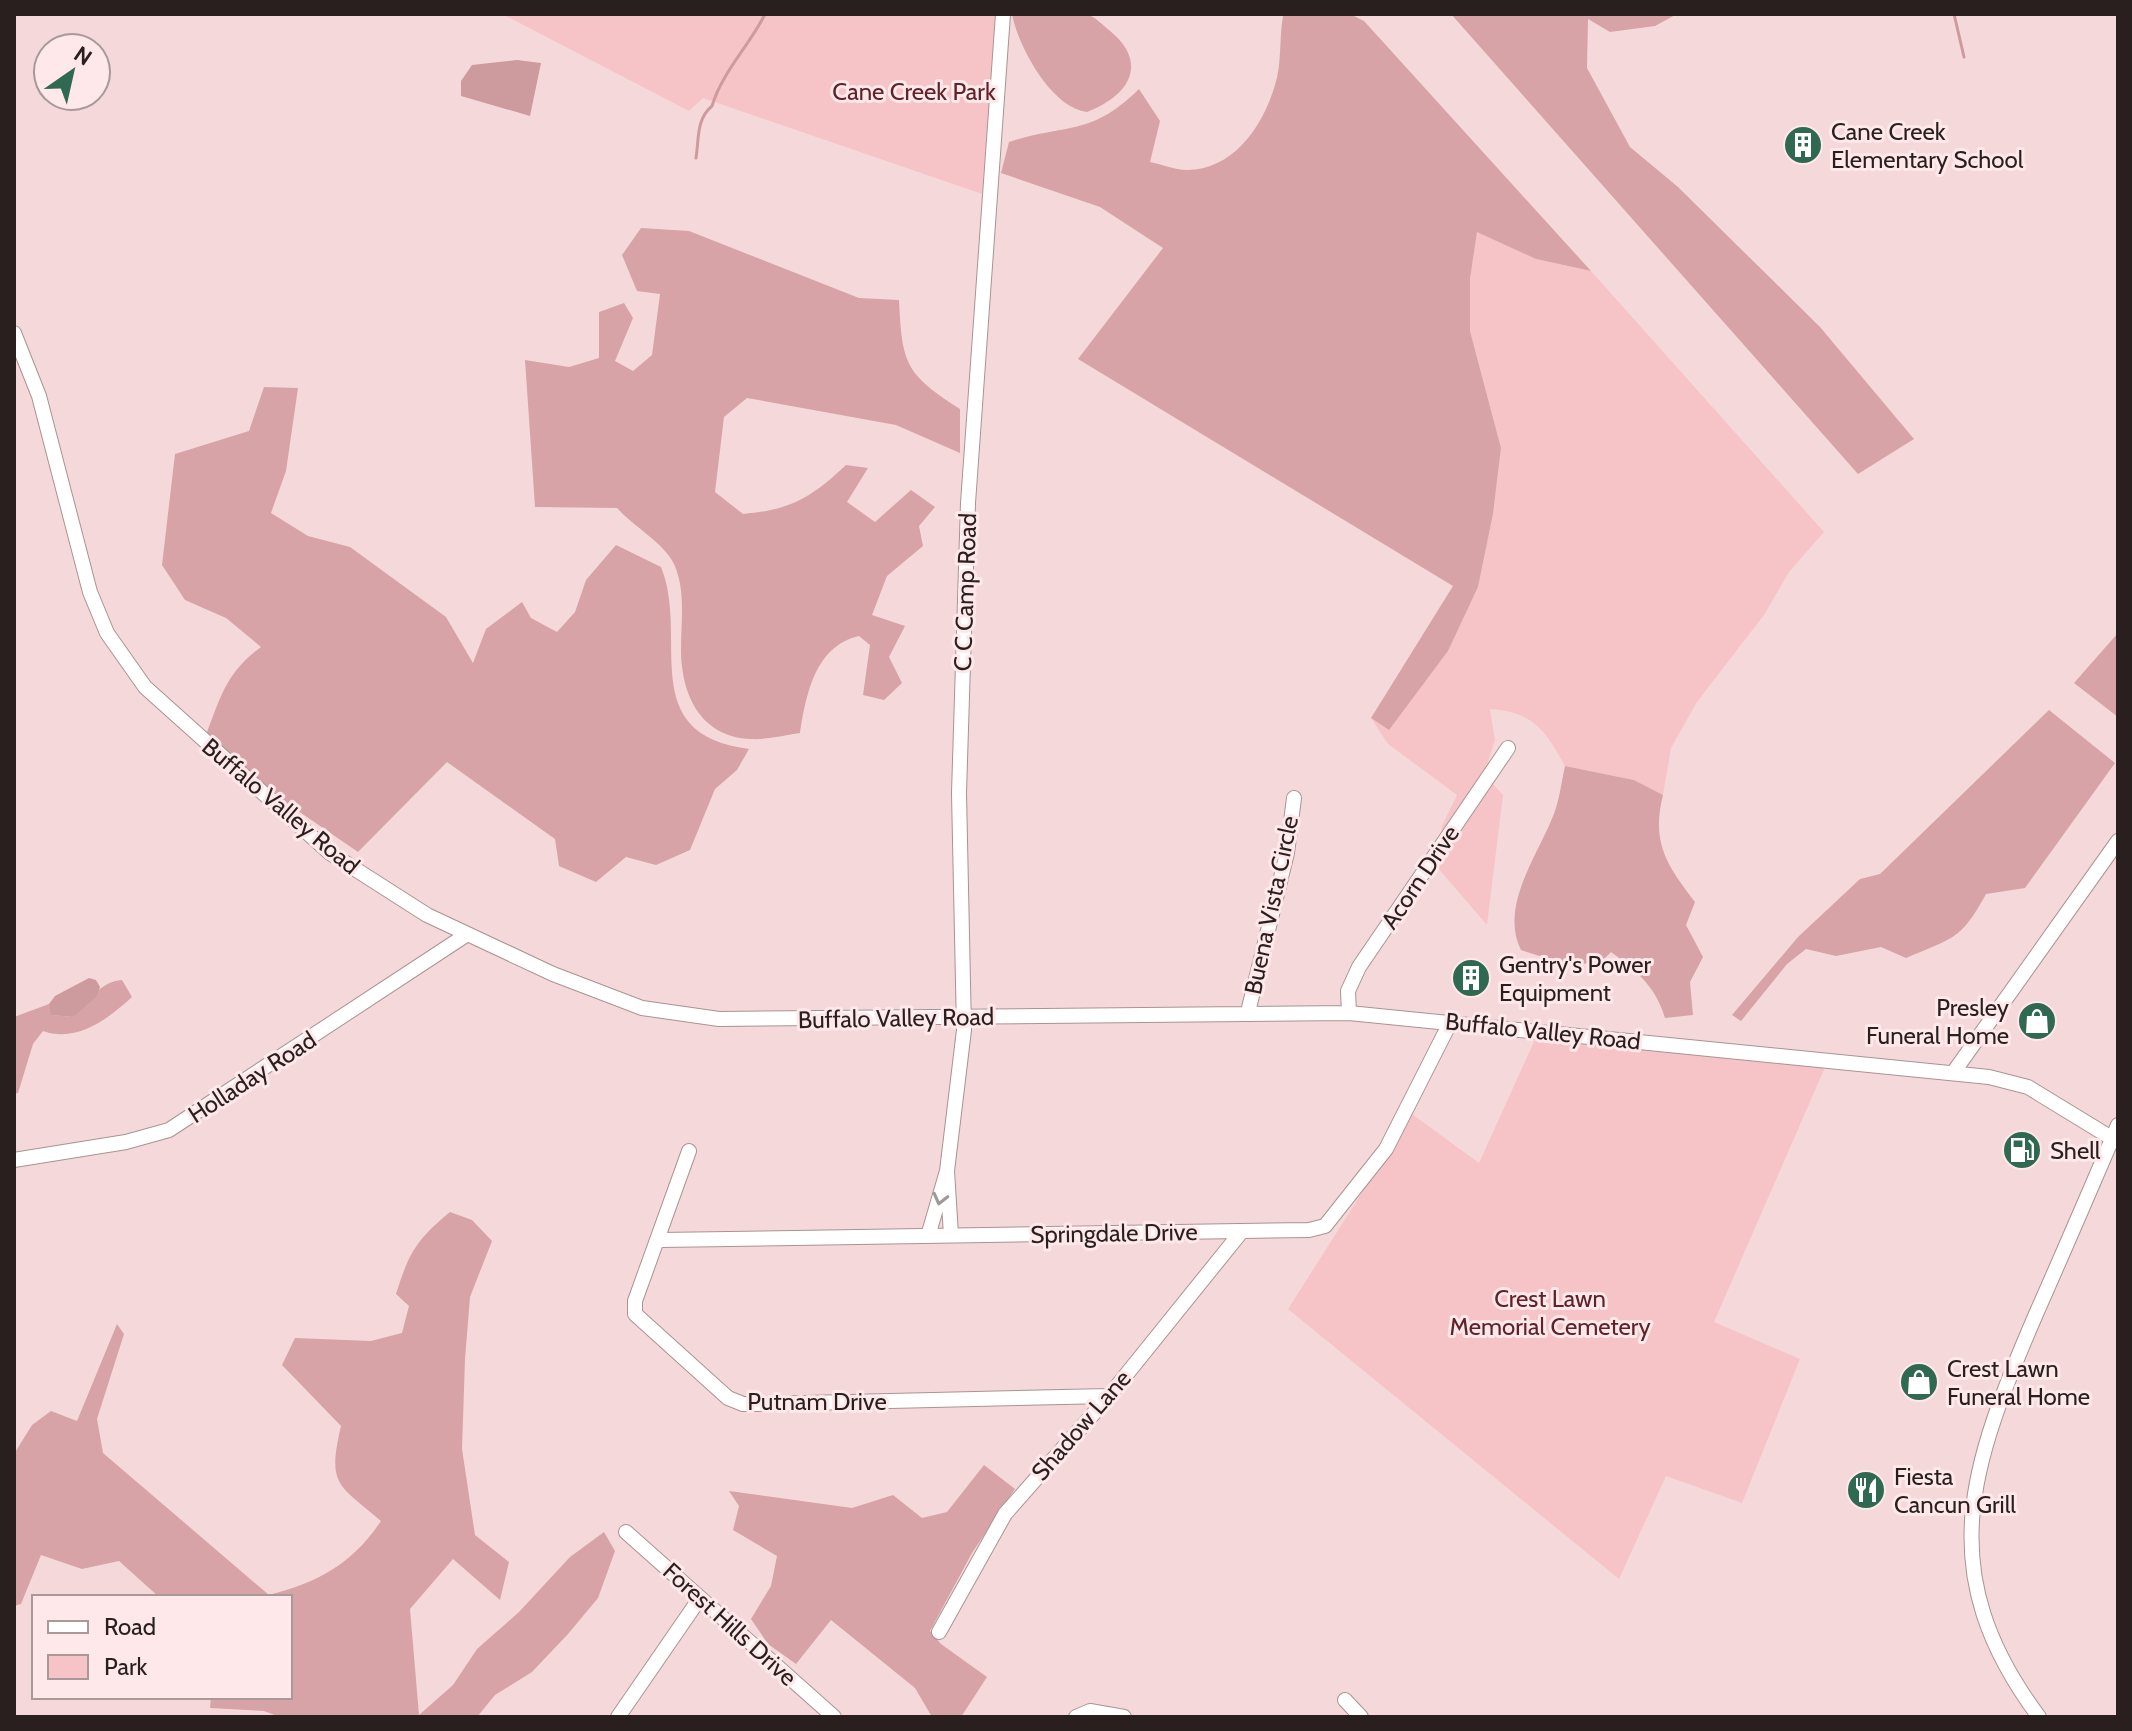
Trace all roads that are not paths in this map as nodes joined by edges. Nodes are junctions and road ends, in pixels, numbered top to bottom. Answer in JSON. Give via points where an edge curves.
{"nodes":[{"id":1,"x":1003,"y":14,"type":"edge"},
{"id":2,"x":14,"y":333,"type":"edge"},
{"id":3,"x":1508,"y":748,"type":"dead end"},
{"id":4,"x":1294,"y":798,"type":"dead end"},
{"id":5,"x":2118,"y":841,"type":"edge"},
{"id":6,"x":466,"y":935,"type":"junction"},
{"id":7,"x":1248,"y":1012,"type":"junction"},
{"id":8,"x":1349,"y":1013,"type":"junction"},
{"id":9,"x":962,"y":1018,"type":"junction"},
{"id":10,"x":1451,"y":1021,"type":"junction"},
{"id":11,"x":1953,"y":1073,"type":"junction"},
{"id":12,"x":2116,"y":1135,"type":"edge"},
{"id":13,"x":689,"y":1151,"type":"dead end"},
{"id":14,"x":14,"y":1160,"type":"edge"},
{"id":15,"x":947,"y":1171,"type":"junction"},
{"id":16,"x":1242,"y":1231,"type":"junction"},
{"id":17,"x":951,"y":1235,"type":"junction"},
{"id":18,"x":928,"y":1236,"type":"junction"},
{"id":19,"x":660,"y":1240,"type":"junction"},
{"id":20,"x":1109,"y":1396,"type":"junction"},
{"id":21,"x":626,"y":1532,"type":"dead end"},
{"id":22,"x":700,"y":1598,"type":"junction"},
{"id":23,"x":939,"y":1632,"type":"dead end"},
{"id":24,"x":1345,"y":1700,"type":"dead end"},
{"id":25,"x":618,"y":1717,"type":"edge"},
{"id":26,"x":834,"y":1717,"type":"edge"},
{"id":27,"x":1076,"y":1717,"type":"edge"},
{"id":28,"x":1124,"y":1717,"type":"edge"},
{"id":29,"x":1361,"y":1717,"type":"edge"},
{"id":30,"x":2039,"y":1717,"type":"edge"}],
"edges":[{"from":1,"to":9,"type":"street","name":"C C Camp Road","via":[[968,503],[959,793]]},
{"from":2,"to":6,"type":"street","name":"Buffalo Valley Road","via":[[39,396],[90,592],[123,660],[176,716],[330,853]]},
{"from":3,"to":8,"type":"street","name":"Acorn Drive","via":[[1359,967],[1348,991]]},
{"from":4,"to":7,"type":"street","name":"Buena Vista Circle","via":[[1287,853]]},
{"from":5,"to":11,"type":"street"},
{"from":6,"to":9,"type":"street","name":"Buffalo Valley Road","via":[[594,990],[674,1014],[719,1019]]},
{"from":6,"to":14,"type":"street","name":"Holladay Road","via":[[169,1130]]},
{"from":7,"to":8,"type":"street","name":"Buffalo Valley Road"},
{"from":7,"to":9,"type":"street","name":"Buffalo Valley Road"},
{"from":8,"to":10,"type":"street","name":"Buffalo Valley Road"},
{"from":9,"to":15,"type":"street","name":"C C Camp Road","via":[[963,1051]]},
{"from":10,"to":11,"type":"street","name":"Buffalo Valley Road"},
{"from":10,"to":16,"type":"street","name":"Springdale Drive","via":[[1402,1123],[1340,1212],[1325,1226],[1309,1230]]},
{"from":11,"to":12,"type":"street","name":"Buffalo Valley Road","via":[[2028,1087]]},
{"from":12,"to":30,"type":"street","via":[[1995,1409],[1973,1495],[1974,1570],[1987,1625],[2015,1685]]},
{"from":13,"to":19,"type":"street","name":"Putnam Drive"},
{"from":15,"to":17,"type":"street"},
{"from":15,"to":18,"type":"street","one_way":true},
{"from":16,"to":17,"type":"street","name":"Springdale Drive"},
{"from":16,"to":20,"type":"street","name":"Shadow Lane"},
{"from":17,"to":18,"type":"street","name":"Springdale Drive"},
{"from":18,"to":19,"type":"street","name":"Springdale Drive"},
{"from":19,"to":20,"type":"street","name":"Putnam Drive","via":[[635,1301],[635,1314],[728,1398],[743,1404]]},
{"from":20,"to":23,"type":"street","name":"Shadow Lane","via":[[1005,1514]]},
{"from":21,"to":22,"type":"street","name":"Forest Hills Drive"},
{"from":22,"to":25,"type":"street"},
{"from":22,"to":26,"type":"street","name":"Forest Hills Drive"},
{"from":24,"to":29,"type":"street"},
{"from":27,"to":28,"type":"street","via":[[1090,1711]]}]}
